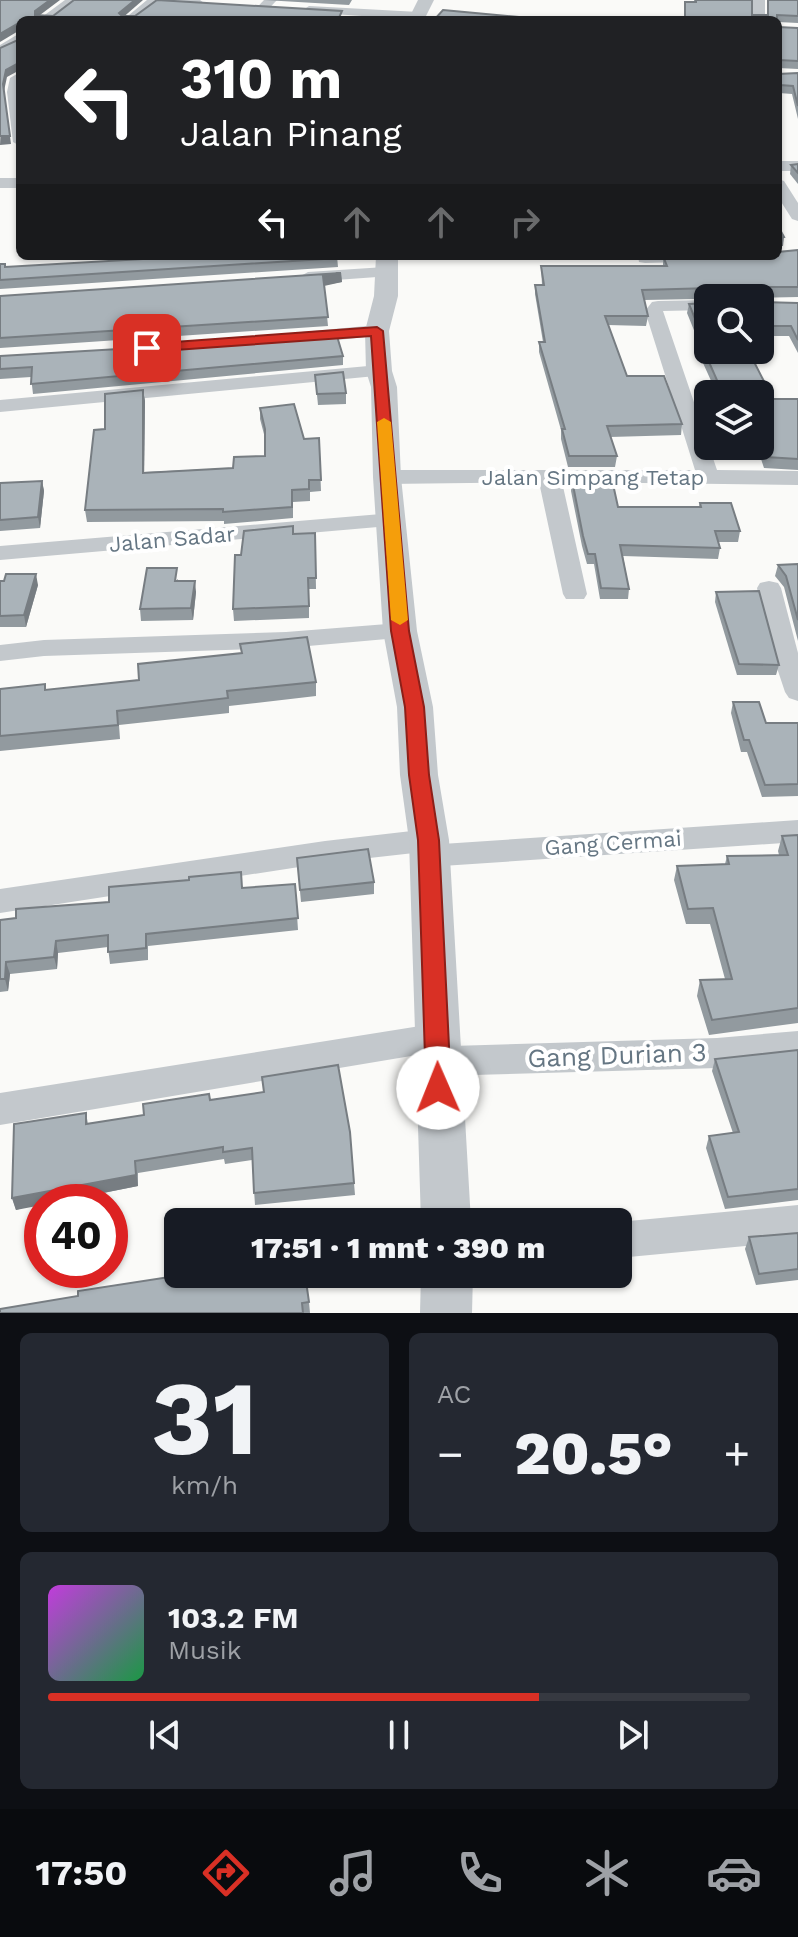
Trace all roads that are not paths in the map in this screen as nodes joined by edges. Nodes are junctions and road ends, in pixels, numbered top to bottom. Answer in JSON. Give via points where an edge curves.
{"nodes":[{"id":1,"x":73,"y":0,"type":"edge"},
{"id":2,"x":154,"y":0,"type":"edge"},
{"id":3,"x":216,"y":4,"type":"edge"},
{"id":4,"x":270,"y":5,"type":"edge"},
{"id":5,"x":247,"y":7,"type":"edge"},
{"id":6,"x":294,"y":9,"type":"edge"},
{"id":7,"x":50,"y":16,"type":"edge"},
{"id":8,"x":134,"y":16,"type":"edge"},
{"id":9,"x":390,"y":16,"type":"edge"},
{"id":10,"x":16,"y":85,"type":"edge"},
{"id":11,"x":16,"y":109,"type":"edge"},
{"id":12,"x":782,"y":194,"type":"edge"},
{"id":13,"x":790,"y":213,"type":"edge"},
{"id":14,"x":386,"y":264,"type":"edge"},
{"id":15,"x":293,"y":278,"type":"edge"},
{"id":16,"x":694,"y":305,"type":"edge"},
{"id":17,"x":377,"y":331,"type":"junction"},
{"id":18,"x":285,"y":339,"type":"edge"},
{"id":19,"x":379,"y":371,"type":"junction"},
{"id":20,"x":0,"y":406,"type":"edge"},
{"id":21,"x":549,"y":475,"type":"junction"},
{"id":22,"x":387,"y":477,"type":"junction"},
{"id":23,"x":709,"y":478,"type":"junction"},
{"id":24,"x":798,"y":478,"type":"edge"},
{"id":25,"x":393,"y":520,"type":"junction"},
{"id":26,"x":0,"y":553,"type":"edge"},
{"id":27,"x":769,"y":588,"type":"dead end"},
{"id":28,"x":575,"y":594,"type":"dead end"},
{"id":29,"x":385,"y":633,"type":"junction"},
{"id":30,"x":789,"y":638,"type":"edge"},
{"id":31,"x":0,"y":653,"type":"edge"},
{"id":32,"x":798,"y":692,"type":"edge"},
{"id":33,"x":798,"y":831,"type":"edge"},
{"id":34,"x":428,"y":848,"type":"junction"},
{"id":35,"x":0,"y":901,"type":"edge"},
{"id":36,"x":798,"y":1045,"type":"edge"},
{"id":37,"x":438,"y":1049,"type":"junction"},
{"id":38,"x":0,"y":1109,"type":"edge"},
{"id":39,"x":445,"y":1208,"type":"edge"},
{"id":40,"x":798,"y":1223,"type":"edge"},
{"id":41,"x":632,"y":1239,"type":"edge"},
{"id":42,"x":447,"y":1288,"type":"edge"},
{"id":43,"x":446,"y":1313,"type":"edge"}],
"edges":[{"from":1,"to":7,"type":"street"},
{"from":2,"to":3,"type":"street"},
{"from":2,"to":8,"type":"street"},
{"from":4,"to":5,"type":"street"},
{"from":6,"to":9,"type":"street"},
{"from":10,"to":11,"type":"street"},
{"from":12,"to":13,"type":"street"},
{"from":14,"to":15,"type":"street"},
{"from":14,"to":17,"type":"street","via":[[386,296]]},
{"from":16,"to":23,"type":"street","via":[[664,305],[654,311]]},
{"from":17,"to":18,"type":"street"},
{"from":17,"to":19,"type":"street"},
{"from":19,"to":20,"type":"street"},
{"from":19,"to":22,"type":"street"},
{"from":21,"to":22,"type":"street","name":"Jalan Simpang Tetap"},
{"from":21,"to":23,"type":"street","name":"Jalan Simpang Tetap"},
{"from":21,"to":28,"type":"street"},
{"from":22,"to":25,"type":"street"},
{"from":23,"to":24,"type":"street","name":"Jalan Simpang Tetap"},
{"from":25,"to":26,"type":"street","name":"Jalan Sadar"},
{"from":25,"to":29,"type":"street"},
{"from":27,"to":30,"type":"street"},
{"from":29,"to":31,"type":"street"},
{"from":29,"to":34,"type":"street","via":[[415,707]]},
{"from":30,"to":32,"type":"street"},
{"from":33,"to":34,"type":"street","name":"Gang Cermai"},
{"from":34,"to":35,"type":"street","name":"Gang Cermai","via":[[391,844],[325,852]]},
{"from":34,"to":37,"type":"street"},
{"from":36,"to":37,"type":"street","name":"Gang Durian 3","via":[[717,1053]]},
{"from":37,"to":38,"type":"street","name":"Gang Durian 3"},
{"from":37,"to":39,"type":"street"},
{"from":40,"to":41,"type":"street"},
{"from":42,"to":43,"type":"street"}]}
